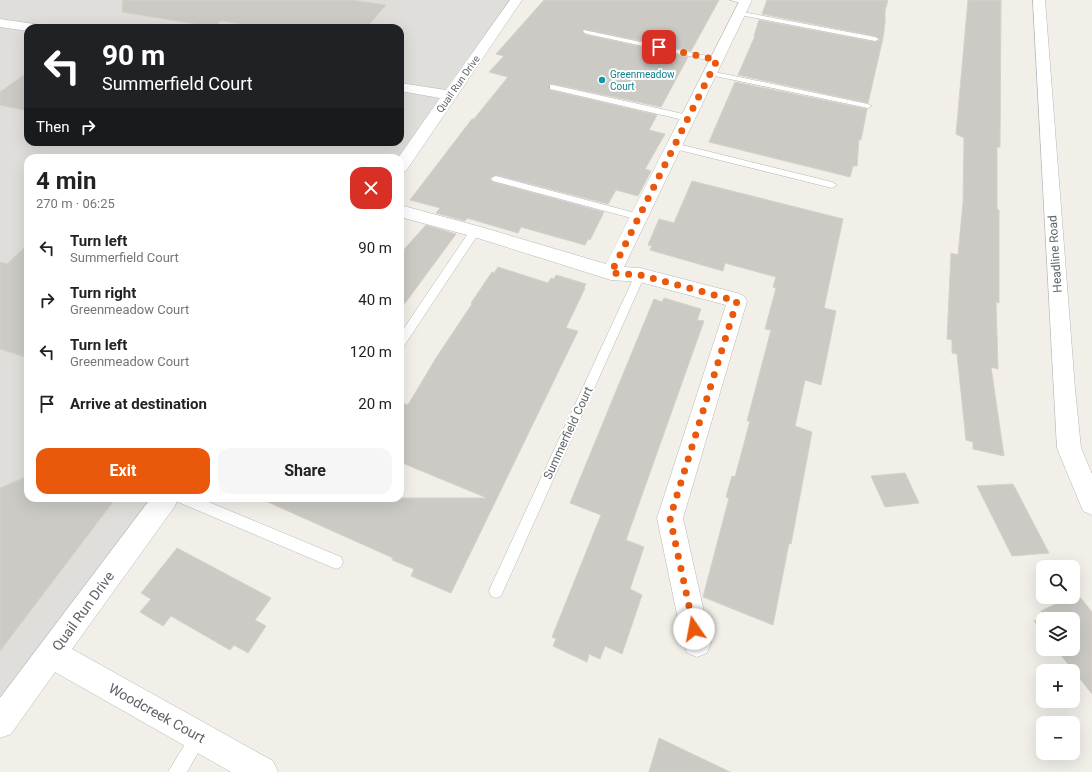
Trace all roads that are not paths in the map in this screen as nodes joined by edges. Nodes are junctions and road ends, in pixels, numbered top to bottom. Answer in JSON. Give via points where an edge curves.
{"nodes":[{"id":1,"x":516,"y":0,"type":"edge"},
{"id":2,"x":1039,"y":0,"type":"edge"},
{"id":3,"x":741,"y":4,"type":"edge"},
{"id":4,"x":0,"y":22,"type":"edge"},
{"id":5,"x":24,"y":26,"type":"edge"},
{"id":6,"x":588,"y":32,"type":"dead end"},
{"id":7,"x":875,"y":39,"type":"dead end"},
{"id":8,"x":714,"y":66,"type":"junction"},
{"id":9,"x":553,"y":87,"type":"dead end"},
{"id":10,"x":404,"y":88,"type":"edge"},
{"id":11,"x":450,"y":95,"type":"junction"},
{"id":12,"x":868,"y":106,"type":"dead end"},
{"id":13,"x":688,"y":118,"type":"junction"},
{"id":14,"x":674,"y":146,"type":"junction"},
{"id":15,"x":404,"y":161,"type":"edge"},
{"id":16,"x":496,"y":179,"type":"dead end"},
{"id":17,"x":832,"y":185,"type":"dead end"},
{"id":18,"x":404,"y":212,"type":"edge"},
{"id":19,"x":639,"y":217,"type":"junction"},
{"id":20,"x":475,"y":231,"type":"junction"},
{"id":21,"x":611,"y":273,"type":"junction"},
{"id":22,"x":640,"y":275,"type":"junction"},
{"id":23,"x":404,"y":336,"type":"edge"},
{"id":24,"x":163,"y":502,"type":"edge"},
{"id":25,"x":193,"y":502,"type":"edge"},
{"id":26,"x":1092,"y":503,"type":"edge"},
{"id":27,"x":336,"y":562,"type":"dead end"},
{"id":28,"x":496,"y":591,"type":"dead end"},
{"id":29,"x":697,"y":643,"type":"dead end"},
{"id":30,"x":52,"y":654,"type":"junction"},
{"id":31,"x":0,"y":723,"type":"edge"},
{"id":32,"x":200,"y":737,"type":"junction"},
{"id":33,"x":177,"y":772,"type":"edge"},
{"id":34,"x":262,"y":772,"type":"edge"}],
"edges":[{"from":1,"to":11,"type":"street","name":"Quail Run Drive"},
{"from":2,"to":26,"type":"street","name":"Headline Road","via":[[1069,448]]},
{"from":3,"to":7,"type":"lane"},
{"from":3,"to":8,"type":"street"},
{"from":4,"to":5,"type":"street"},
{"from":6,"to":8,"type":"lane"},
{"from":8,"to":12,"type":"lane"},
{"from":8,"to":13,"type":"street"},
{"from":9,"to":13,"type":"lane"},
{"from":10,"to":11,"type":"street"},
{"from":11,"to":15,"type":"street","name":"Quail Run Drive"},
{"from":13,"to":14,"type":"street"},
{"from":14,"to":17,"type":"lane"},
{"from":14,"to":19,"type":"street"},
{"from":16,"to":19,"type":"lane"},
{"from":18,"to":20,"type":"street"},
{"from":19,"to":21,"type":"street"},
{"from":20,"to":21,"type":"street"},
{"from":20,"to":23,"type":"lane"},
{"from":21,"to":22,"type":"street"},
{"from":22,"to":28,"type":"lane","name":"Summerfield Court"},
{"from":22,"to":29,"type":"street","via":[[737,301],[670,518]]},
{"from":24,"to":30,"type":"street","name":"Quail Run Drive"},
{"from":25,"to":27,"type":"lane"},
{"from":30,"to":31,"type":"street","name":"Quail Run Drive"},
{"from":30,"to":32,"type":"street","name":"Woodcreek Court"},
{"from":32,"to":33,"type":"lane"},
{"from":32,"to":34,"type":"street","name":"Woodcreek Court"}]}
